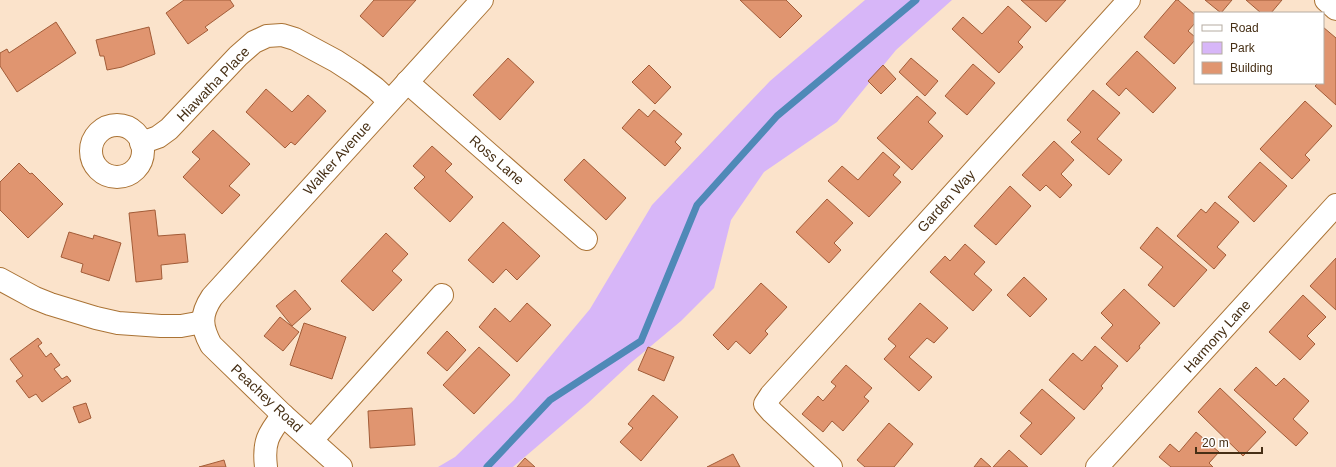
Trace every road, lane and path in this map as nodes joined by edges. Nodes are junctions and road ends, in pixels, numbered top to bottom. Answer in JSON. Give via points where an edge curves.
{"nodes":[{"id":1,"x":482,"y":0,"type":"edge"},
{"id":2,"x":1129,"y":0,"type":"edge"},
{"id":3,"x":1326,"y":0,"type":"edge"},
{"id":4,"x":1336,"y":9,"type":"edge"},
{"id":5,"x":407,"y":82,"type":"junction"},
{"id":6,"x":390,"y":101,"type":"junction"},
{"id":7,"x":141,"y":143,"type":"dead end"},
{"id":8,"x":1336,"y":204,"type":"edge"},
{"id":9,"x":586,"y":239,"type":"dead end"},
{"id":10,"x":0,"y":279,"type":"edge"},
{"id":11,"x":442,"y":295,"type":"dead end"},
{"id":12,"x":203,"y":322,"type":"junction"},
{"id":13,"x":283,"y":414,"type":"junction"},
{"id":14,"x":312,"y":440,"type":"junction"},
{"id":15,"x":266,"y":467,"type":"edge"},
{"id":16,"x":341,"y":467,"type":"edge"},
{"id":17,"x":831,"y":467,"type":"edge"},
{"id":18,"x":1097,"y":467,"type":"edge"}],
"edges":[{"from":1,"to":5,"type":"street","name":"Walker Avenue"},
{"from":2,"to":17,"type":"street","name":"Garden Way","via":[[765,404]]},
{"from":3,"to":4,"type":"street"},
{"from":5,"to":6,"type":"street","name":"Walker Avenue"},
{"from":5,"to":9,"type":"street","name":"Ross Lane"},
{"from":6,"to":7,"type":"street","name":"Hiawatha Place","via":[[356,74],[295,38],[282,35],[267,36],[254,42],[238,56],[168,129],[158,137]]},
{"from":6,"to":12,"type":"street","name":"Walker Avenue","via":[[212,297],[205,307]]},
{"from":8,"to":18,"type":"street","name":"Harmony Lane"},
{"from":10,"to":12,"type":"street","via":[[50,304],[118,323],[182,326]]},
{"from":11,"to":14,"type":"street"},
{"from":12,"to":13,"type":"street","name":"Peachey Road","via":[[205,334],[211,344]]},
{"from":13,"to":14,"type":"street","name":"Peachey Road"},
{"from":13,"to":15,"type":"street","via":[[266,442]]},
{"from":14,"to":16,"type":"street","name":"Peachey Road"}]}
